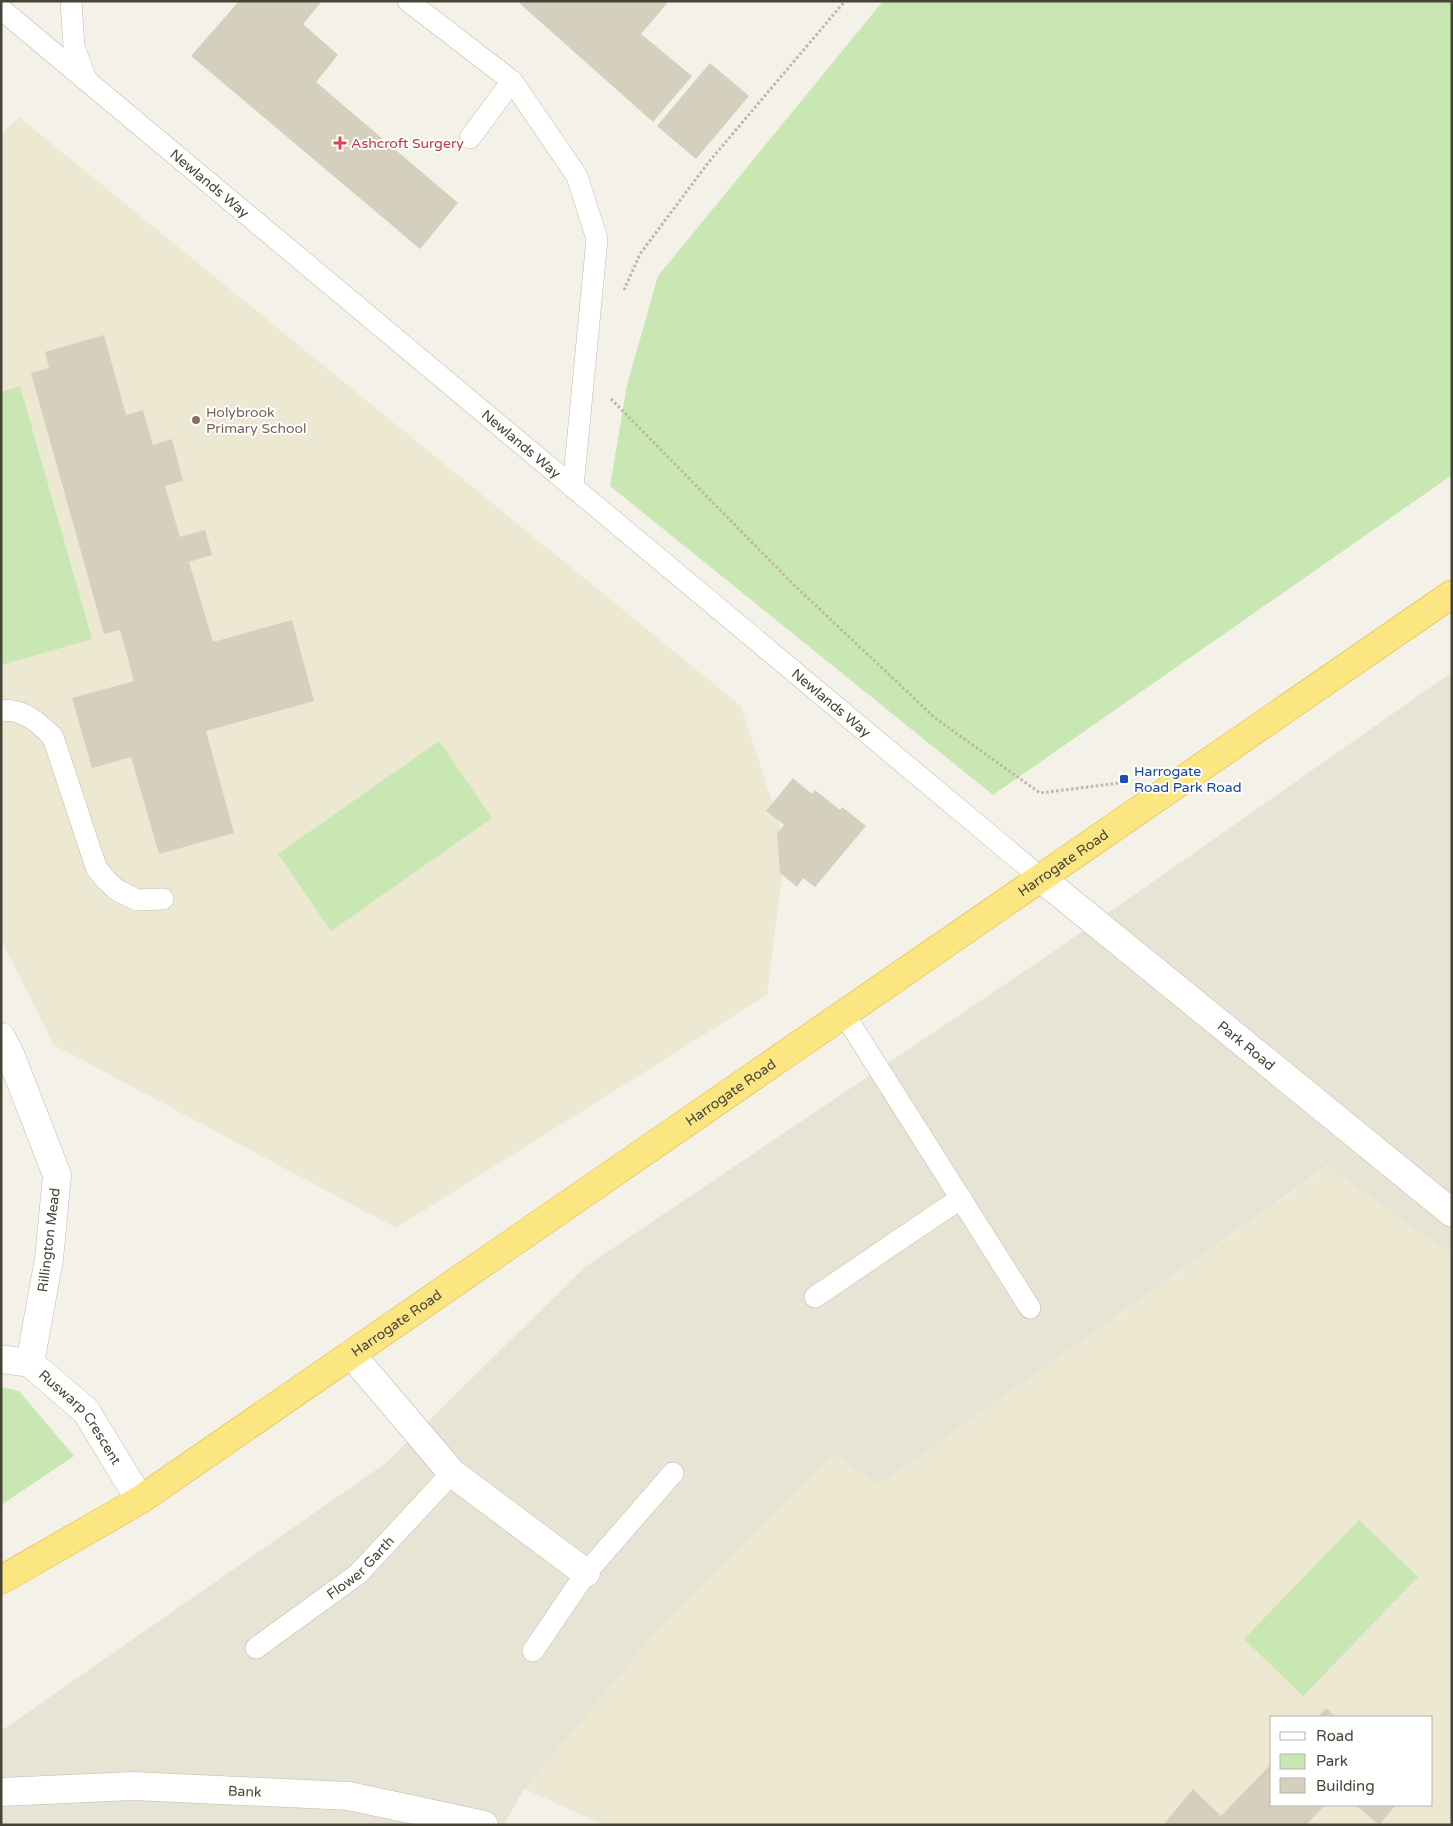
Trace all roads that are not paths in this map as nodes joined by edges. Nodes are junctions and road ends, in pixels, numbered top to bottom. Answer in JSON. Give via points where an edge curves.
{"nodes":[{"id":1,"x":70,"y":1,"type":"edge"},
{"id":2,"x":408,"y":1,"type":"edge"},
{"id":3,"x":1,"y":9,"type":"edge"},
{"id":4,"x":86,"y":80,"type":"junction"},
{"id":5,"x":512,"y":81,"type":"junction"},
{"id":6,"x":470,"y":138,"type":"dead end"},
{"id":7,"x":573,"y":487,"type":"junction"},
{"id":8,"x":1452,"y":594,"type":"edge"},
{"id":9,"x":1,"y":711,"type":"edge"},
{"id":10,"x":1041,"y":878,"type":"junction"},
{"id":11,"x":163,"y":899,"type":"dead end"},
{"id":12,"x":844,"y":1014,"type":"junction"},
{"id":13,"x":1,"y":1037,"type":"edge"},
{"id":14,"x":960,"y":1198,"type":"junction"},
{"id":15,"x":1452,"y":1213,"type":"edge"},
{"id":16,"x":815,"y":1297,"type":"dead end"},
{"id":17,"x":1030,"y":1308,"type":"dead end"},
{"id":18,"x":352,"y":1354,"type":"junction"},
{"id":19,"x":1,"y":1359,"type":"edge"},
{"id":20,"x":30,"y":1363,"type":"junction"},
{"id":21,"x":452,"y":1473,"type":"junction"},
{"id":22,"x":673,"y":1473,"type":"dead end"},
{"id":23,"x":140,"y":1500,"type":"junction"},
{"id":24,"x":586,"y":1573,"type":"junction"},
{"id":25,"x":1,"y":1580,"type":"edge"},
{"id":26,"x":256,"y":1648,"type":"dead end"},
{"id":27,"x":532,"y":1651,"type":"dead end"},
{"id":28,"x":1,"y":1792,"type":"edge"},
{"id":29,"x":484,"y":1825,"type":"edge"}],
"edges":[{"from":1,"to":4,"type":"lane","via":[[74,48]]},
{"from":2,"to":5,"type":"lane"},
{"from":3,"to":4,"type":"lane","name":"Newlands Way"},
{"from":4,"to":7,"type":"lane","name":"Newlands Way"},
{"from":5,"to":6,"type":"lane"},
{"from":5,"to":7,"type":"lane","via":[[577,176],[597,239]]},
{"from":7,"to":10,"type":"lane","name":"Newlands Way"},
{"from":8,"to":10,"type":"highway","name":"Harrogate Road"},
{"from":9,"to":11,"type":"lane","via":[[22,713],[53,737],[91,852],[106,880],[137,900]]},
{"from":10,"to":12,"type":"highway","name":"Harrogate Road"},
{"from":10,"to":15,"type":"street","name":"Park Road"},
{"from":12,"to":14,"type":"lane"},
{"from":12,"to":18,"type":"highway","name":"Harrogate Road"},
{"from":13,"to":20,"type":"street","name":"Rillington Mead","via":[[57,1175],[49,1259]]},
{"from":14,"to":16,"type":"lane"},
{"from":14,"to":17,"type":"lane"},
{"from":18,"to":21,"type":"street"},
{"from":18,"to":23,"type":"highway","name":"Harrogate Road"},
{"from":19,"to":20,"type":"street","name":"Ruswarp Crescent"},
{"from":20,"to":23,"type":"street","name":"Ruswarp Crescent","via":[[86,1411]]},
{"from":21,"to":24,"type":"street"},
{"from":21,"to":26,"type":"lane","name":"Flower Garth","via":[[358,1574]]},
{"from":22,"to":24,"type":"lane"},
{"from":23,"to":25,"type":"highway","name":"Harrogate Road"},
{"from":24,"to":27,"type":"lane"},
{"from":28,"to":29,"type":"street","name":"Bank","via":[[133,1786],[349,1796]]}]}
